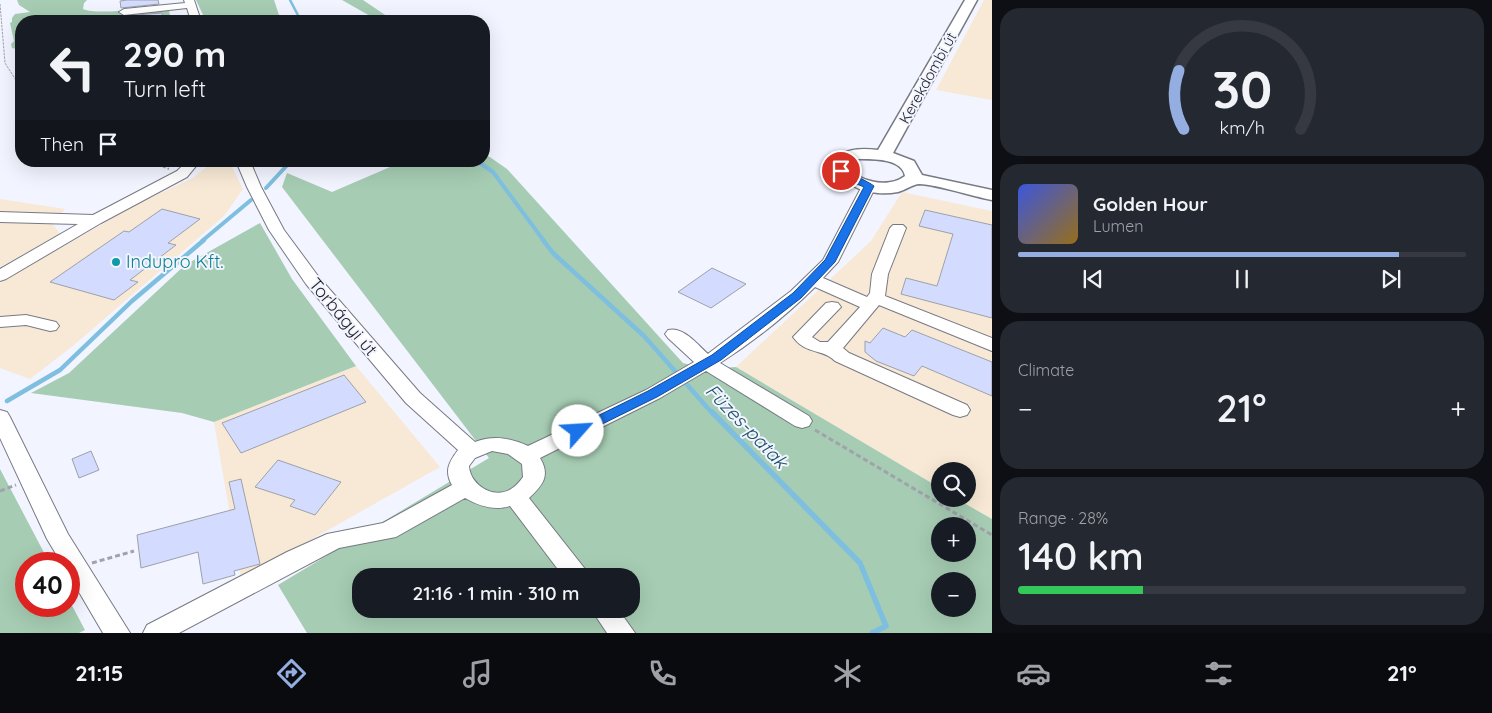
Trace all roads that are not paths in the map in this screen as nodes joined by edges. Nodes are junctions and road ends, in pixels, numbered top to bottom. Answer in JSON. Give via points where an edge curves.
{"nodes":[{"id":1,"x":971,"y":0,"type":"edge"},
{"id":2,"x":190,"y":2,"type":"edge"},
{"id":3,"x":124,"y":12,"type":"dead end"},
{"id":4,"x":192,"y":15,"type":"edge"},
{"id":5,"x":884,"y":155,"type":"junction"},
{"id":6,"x":246,"y":167,"type":"edge"},
{"id":7,"x":184,"y":168,"type":"edge"},
{"id":8,"x":914,"y":178,"type":"junction"},
{"id":9,"x":869,"y":186,"type":"junction"},
{"id":10,"x":992,"y":195,"type":"edge"},
{"id":11,"x":3,"y":220,"type":"edge"},
{"id":12,"x":96,"y":220,"type":"junction"},
{"id":13,"x":898,"y":228,"type":"dead end"},
{"id":14,"x":0,"y":276,"type":"edge"},
{"id":15,"x":813,"y":280,"type":"junction"},
{"id":16,"x":873,"y":302,"type":"junction"},
{"id":17,"x":832,"y":307,"type":"dead end"},
{"id":18,"x":0,"y":322,"type":"edge"},
{"id":19,"x":50,"y":326,"type":"dead end"},
{"id":20,"x":674,"y":334,"type":"dead end"},
{"id":21,"x":992,"y":345,"type":"edge"},
{"id":22,"x":833,"y":348,"type":"junction"},
{"id":23,"x":706,"y":363,"type":"junction"},
{"id":24,"x":960,"y":410,"type":"dead end"},
{"id":25,"x":0,"y":417,"type":"edge"},
{"id":26,"x":802,"y":422,"type":"road end"},
{"id":27,"x":472,"y":451,"type":"junction"},
{"id":28,"x":528,"y":455,"type":"junction"},
{"id":29,"x":464,"y":488,"type":"junction"},
{"id":30,"x":515,"y":497,"type":"junction"},
{"id":31,"x":571,"y":568,"type":"edge"},
{"id":32,"x":610,"y":618,"type":"edge"},
{"id":33,"x":116,"y":633,"type":"edge"},
{"id":34,"x":156,"y":633,"type":"edge"},
{"id":35,"x":622,"y":633,"type":"edge"}],
"edges":[{"from":1,"to":5,"type":"main road","name":"Kerekdombi út"},
{"from":2,"to":3,"type":"street"},
{"from":2,"to":4,"type":"street"},
{"from":5,"to":8,"type":"main road","via":[[908,165]]},
{"from":5,"to":9,"type":"main road","via":[[858,154],[841,160],[838,165],[848,177]]},
{"from":6,"to":27,"type":"street","name":"Torbágyi út","via":[[277,230],[339,314],[413,398]]},
{"from":7,"to":12,"type":"street"},
{"from":8,"to":9,"type":"main road","via":[[895,187]]},
{"from":8,"to":10,"type":"main road"},
{"from":9,"to":15,"type":"street","via":[[830,262]]},
{"from":11,"to":12,"type":"street"},
{"from":12,"to":14,"type":"street"},
{"from":13,"to":16,"type":"street"},
{"from":15,"to":16,"type":"street"},
{"from":15,"to":23,"type":"street","via":[[797,296]]},
{"from":16,"to":21,"type":"street"},
{"from":16,"to":22,"type":"street"},
{"from":17,"to":22,"type":"street","via":[[802,337],[817,348]]},
{"from":18,"to":19,"type":"street","via":[[26,320]]},
{"from":20,"to":23,"type":"street"},
{"from":22,"to":24,"type":"street","via":[[842,357]]},
{"from":23,"to":26,"type":"street"},
{"from":23,"to":28,"type":"street","via":[[679,380]]},
{"from":25,"to":33,"type":"street","via":[[59,539]]},
{"from":27,"to":28,"type":"street","via":[[490,444],[502,444]]},
{"from":27,"to":29,"type":"street","via":[[463,457],[457,471]]},
{"from":28,"to":30,"type":"street","via":[[534,465],[534,480],[529,488]]},
{"from":29,"to":30,"type":"street","via":[[484,499]]},
{"from":29,"to":34,"type":"street","via":[[388,531],[334,540]]},
{"from":30,"to":31,"type":"street"},
{"from":32,"to":35,"type":"street"}]}
